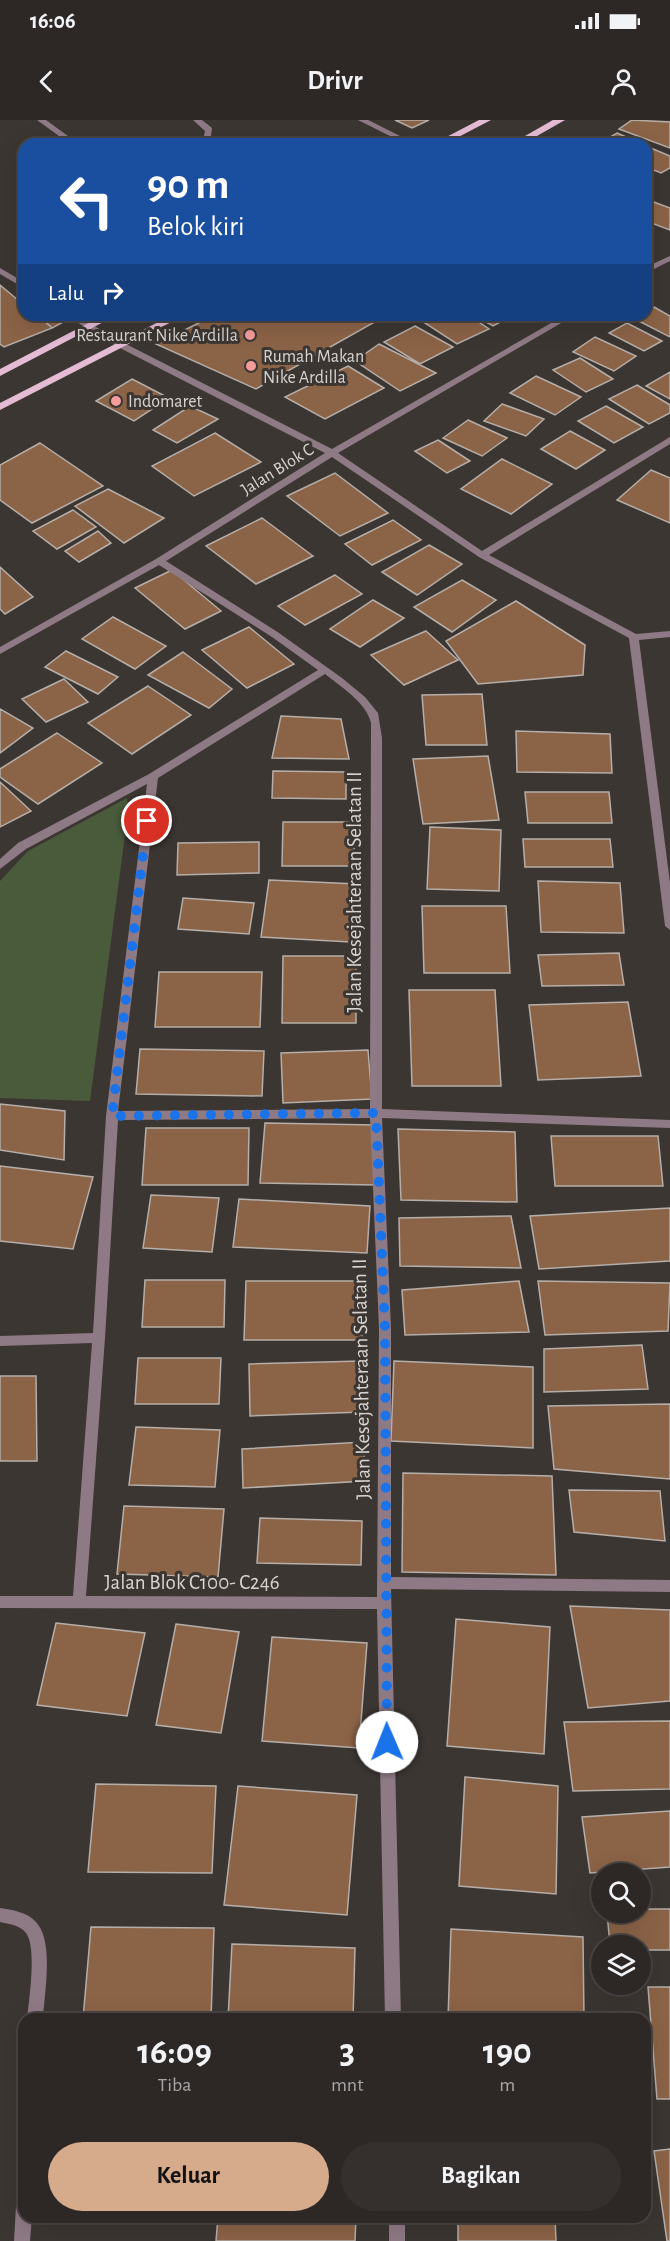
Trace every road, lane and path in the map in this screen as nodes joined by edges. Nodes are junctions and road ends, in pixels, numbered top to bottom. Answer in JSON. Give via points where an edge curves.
{"nodes":[{"id":1,"x":41,"y":120,"type":"edge"},
{"id":2,"x":197,"y":120,"type":"edge"},
{"id":3,"x":362,"y":120,"type":"edge"},
{"id":4,"x":486,"y":120,"type":"edge"},
{"id":5,"x":560,"y":120,"type":"edge"},
{"id":6,"x":66,"y":138,"type":"edge"},
{"id":7,"x":208,"y":138,"type":"edge"},
{"id":8,"x":400,"y":138,"type":"edge"},
{"id":9,"x":450,"y":138,"type":"edge"},
{"id":10,"x":527,"y":138,"type":"edge"},
{"id":11,"x":670,"y":258,"type":"edge"},
{"id":12,"x":652,"y":268,"type":"edge"},
{"id":13,"x":0,"y":270,"type":"edge"},
{"id":14,"x":18,"y":282,"type":"edge"},
{"id":15,"x":78,"y":321,"type":"edge"},
{"id":16,"x":101,"y":321,"type":"edge"},
{"id":17,"x":168,"y":321,"type":"edge"},
{"id":18,"x":561,"y":321,"type":"edge"},
{"id":19,"x":89,"y":328,"type":"junction"},
{"id":20,"x":121,"y":345,"type":"junction"},
{"id":21,"x":0,"y":373,"type":"edge"},
{"id":22,"x":0,"y":407,"type":"edge"},
{"id":23,"x":670,"y":440,"type":"edge"},
{"id":24,"x":656,"y":449,"type":"junction"},
{"id":25,"x":332,"y":453,"type":"junction"},
{"id":26,"x":670,"y":455,"type":"edge"},
{"id":27,"x":482,"y":555,"type":"junction"},
{"id":28,"x":159,"y":561,"type":"junction"},
{"id":29,"x":670,"y":634,"type":"edge"},
{"id":30,"x":634,"y":637,"type":"junction"},
{"id":31,"x":0,"y":651,"type":"edge"},
{"id":32,"x":325,"y":670,"type":"junction"},
{"id":33,"x":153,"y":776,"type":"junction"},
{"id":34,"x":0,"y":865,"type":"edge"},
{"id":35,"x":670,"y":926,"type":"edge"},
{"id":36,"x":376,"y":1113,"type":"junction"},
{"id":37,"x":112,"y":1116,"type":"junction"},
{"id":38,"x":670,"y":1124,"type":"edge"},
{"id":39,"x":99,"y":1338,"type":"junction"},
{"id":40,"x":0,"y":1341,"type":"edge"},
{"id":41,"x":385,"y":1583,"type":"junction"},
{"id":42,"x":670,"y":1586,"type":"edge"},
{"id":43,"x":0,"y":1602,"type":"edge"},
{"id":44,"x":79,"y":1603,"type":"junction"},
{"id":45,"x":384,"y":1604,"type":"junction"},
{"id":46,"x":0,"y":1915,"type":"edge"},
{"id":47,"x":35,"y":2013,"type":"edge"},
{"id":48,"x":393,"y":2013,"type":"edge"},
{"id":49,"x":23,"y":2223,"type":"edge"},
{"id":50,"x":397,"y":2223,"type":"edge"},
{"id":51,"x":22,"y":2241,"type":"edge"},
{"id":52,"x":397,"y":2241,"type":"edge"}],
"edges":[{"from":1,"to":6,"type":"street"},
{"from":2,"to":7,"type":"street","via":[[210,130]]},
{"from":3,"to":8,"type":"street"},
{"from":4,"to":9,"type":"main road"},
{"from":5,"to":10,"type":"main road"},
{"from":11,"to":12,"type":"street"},
{"from":13,"to":14,"type":"street"},
{"from":15,"to":19,"type":"street"},
{"from":16,"to":19,"type":"main road"},
{"from":17,"to":20,"type":"main road"},
{"from":18,"to":25,"type":"street","name":"Jalan Blok C"},
{"from":19,"to":20,"type":"street"},
{"from":19,"to":21,"type":"main road"},
{"from":20,"to":22,"type":"main road"},
{"from":20,"to":25,"type":"street"},
{"from":23,"to":24,"type":"street"},
{"from":24,"to":26,"type":"street"},
{"from":24,"to":27,"type":"street"},
{"from":25,"to":27,"type":"street"},
{"from":25,"to":28,"type":"street","name":"Jalan Blok C"},
{"from":27,"to":30,"type":"street"},
{"from":28,"to":31,"type":"street","name":"Jalan Blok C"},
{"from":28,"to":32,"type":"street","name":"Jalan Kesejahteraan Selatan II"},
{"from":29,"to":30,"type":"street"},
{"from":30,"to":35,"type":"street"},
{"from":32,"to":33,"type":"street"},
{"from":32,"to":36,"type":"street","name":"Jalan Kesejahteraan Selatan II","via":[[360,698],[374,716],[377,738]]},
{"from":33,"to":34,"type":"street","via":[[22,846]]},
{"from":33,"to":37,"type":"street"},
{"from":36,"to":37,"type":"street"},
{"from":36,"to":38,"type":"street"},
{"from":36,"to":41,"type":"street","name":"Jalan Kesejahteraan Selatan II","via":[[385,1328]]},
{"from":37,"to":39,"type":"street"},
{"from":39,"to":40,"type":"street"},
{"from":39,"to":44,"type":"street"},
{"from":41,"to":42,"type":"street"},
{"from":41,"to":45,"type":"street","name":"Jalan Kesejahteraan Selatan II"},
{"from":43,"to":44,"type":"street","name":"Jalan Blok C100- C246"},
{"from":44,"to":45,"type":"street","name":"Jalan Blok C100- C246"},
{"from":45,"to":48,"type":"street","name":"Jalan Kesejahteraan Selatan II"},
{"from":46,"to":47,"type":"street","via":[[16,1918],[33,1929],[37,1943]]},
{"from":49,"to":51,"type":"street"},
{"from":50,"to":52,"type":"street"}]}
